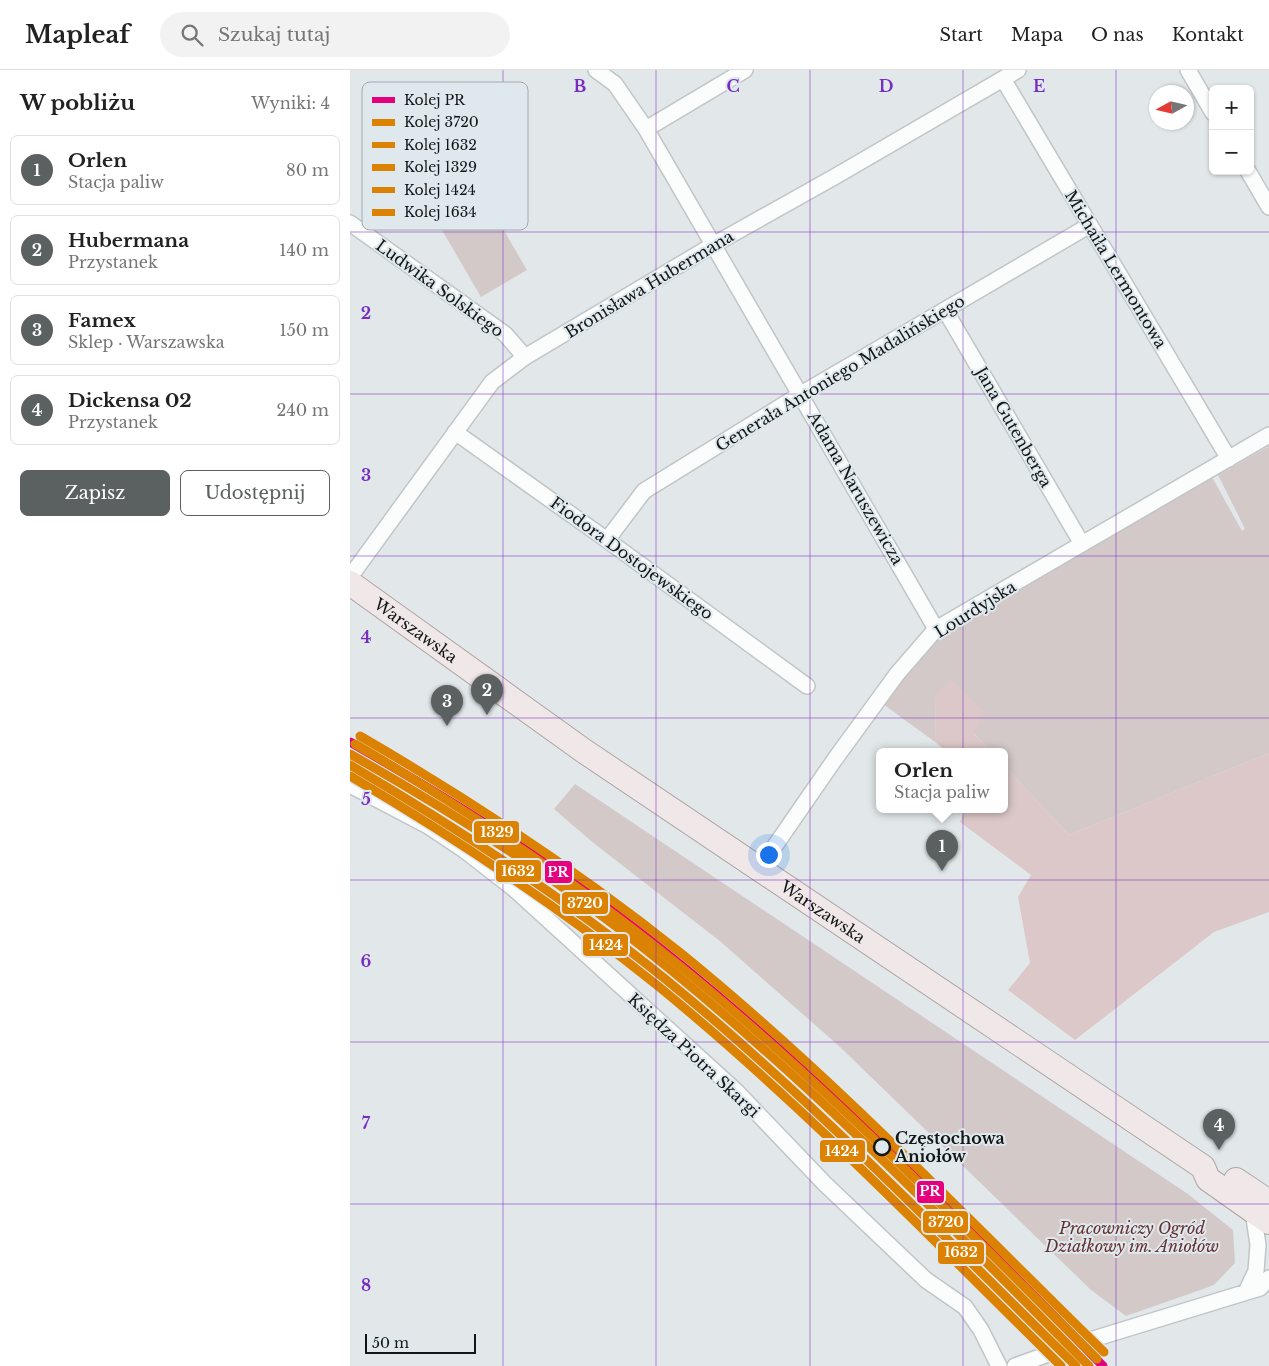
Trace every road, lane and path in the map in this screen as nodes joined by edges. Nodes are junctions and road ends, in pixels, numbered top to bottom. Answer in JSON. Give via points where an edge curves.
{"nodes":[{"id":1,"x":596,"y":70,"type":"edge"},
{"id":2,"x":745,"y":70,"type":"edge"},
{"id":3,"x":1018,"y":70,"type":"edge"},
{"id":4,"x":1188,"y":70,"type":"edge"},
{"id":5,"x":1003,"y":79,"type":"junction"},
{"id":6,"x":1209,"y":106,"type":"edge"},
{"id":7,"x":646,"y":129,"type":"junction"},
{"id":8,"x":1250,"y":175,"type":"edge"},
{"id":9,"x":1269,"y":207,"type":"edge"},
{"id":10,"x":350,"y":223,"type":"edge"},
{"id":11,"x":1090,"y":225,"type":"junction"},
{"id":12,"x":713,"y":245,"type":"junction"},
{"id":13,"x":945,"y":310,"type":"junction"},
{"id":14,"x":525,"y":357,"type":"junction"},
{"id":15,"x":801,"y":394,"type":"junction"},
{"id":16,"x":455,"y":432,"type":"junction"},
{"id":17,"x":1269,"y":435,"type":"edge"},
{"id":18,"x":1229,"y":459,"type":"junction"},
{"id":19,"x":607,"y":540,"type":"junction"},
{"id":20,"x":1082,"y":544,"type":"junction"},
{"id":21,"x":350,"y":577,"type":"edge"},
{"id":22,"x":350,"y":583,"type":"edge"},
{"id":23,"x":936,"y":629,"type":"junction"},
{"id":24,"x":807,"y":686,"type":"dead end"},
{"id":25,"x":350,"y":785,"type":"edge"},
{"id":26,"x":759,"y":869,"type":"junction"},
{"id":27,"x":1264,"y":1212,"type":"edge"},
{"id":28,"x":1261,"y":1287,"type":"edge"},
{"id":29,"x":1090,"y":1340,"type":"dead end"},
{"id":30,"x":1062,"y":1349,"type":"dead end"},
{"id":31,"x":1019,"y":1365,"type":"edge"},
{"id":32,"x":999,"y":1366,"type":"edge"}],
"edges":[{"from":1,"to":7,"type":"street","name":"Adama Naruszewicza","via":[[615,84]]},
{"from":2,"to":7,"type":"street"},
{"from":3,"to":5,"type":"street","name":"Bronisława Hubermana"},
{"from":4,"to":6,"type":"street"},
{"from":5,"to":11,"type":"street","name":"Michaiła Lermontowa"},
{"from":5,"to":12,"type":"street","name":"Bronisława Hubermana"},
{"from":7,"to":12,"type":"street","name":"Adama Naruszewicza"},
{"from":8,"to":9,"type":"street"},
{"from":10,"to":14,"type":"street","name":"Ludwika Solskiego","via":[[505,334]]},
{"from":11,"to":13,"type":"street","name":"Generała Antoniego Madalińskiego"},
{"from":11,"to":18,"type":"street","name":"Michaiła Lermontowa"},
{"from":12,"to":14,"type":"street","name":"Bronisława Hubermana"},
{"from":12,"to":15,"type":"street","name":"Adama Naruszewicza"},
{"from":13,"to":15,"type":"street","name":"Generała Antoniego Madalińskiego"},
{"from":13,"to":20,"type":"street","name":"Jana Gutenberga"},
{"from":14,"to":16,"type":"street","name":"Bronisława Hubermana","via":[[492,382]]},
{"from":15,"to":19,"type":"street","name":"Generała Antoniego Madalińskiego","via":[[644,491]]},
{"from":15,"to":23,"type":"street","name":"Adama Naruszewicza"},
{"from":16,"to":19,"type":"street","name":"Fiodora Dostojewskiego"},
{"from":16,"to":21,"type":"street","name":"Bronisława Hubermana"},
{"from":17,"to":18,"type":"street","name":"Lourdyjska"},
{"from":18,"to":20,"type":"street","name":"Lourdyjska"},
{"from":19,"to":24,"type":"street","name":"Fiodora Dostojewskiego"},
{"from":20,"to":23,"type":"street","name":"Lourdyjska"},
{"from":22,"to":26,"type":"main road","name":"Warszawska","via":[[584,751]]},
{"from":23,"to":26,"type":"street","name":"Lourdyjska","via":[[897,674]]},
{"from":25,"to":32,"type":"street","name":"Księdza Piotra Skargi","via":[[428,826],[513,888],[736,1091],[825,1184],[926,1280],[965,1307]]},
{"from":26,"to":27,"type":"main road","name":"Warszawska","via":[[1203,1167],[1208,1179]]},
{"from":27,"to":28,"type":"street","via":[[1256,1270]]},
{"from":28,"to":29,"type":"street"},
{"from":30,"to":31,"type":"street"}]}
